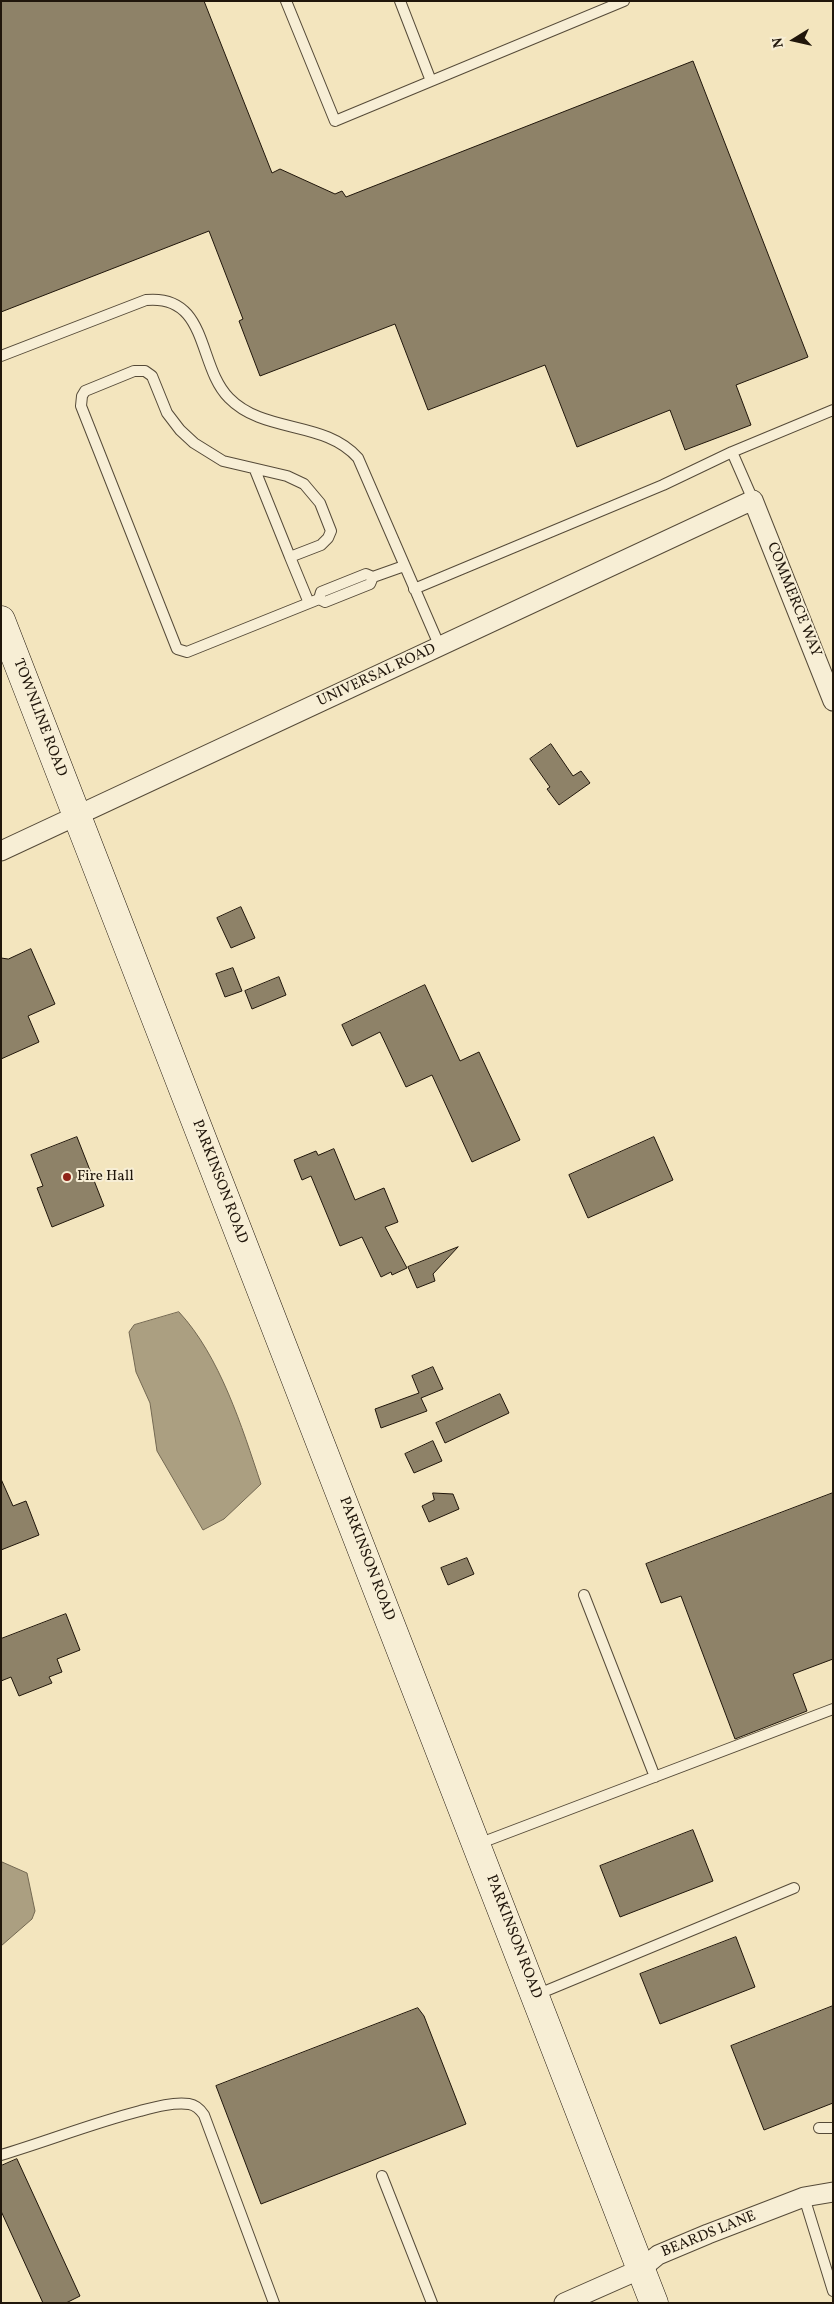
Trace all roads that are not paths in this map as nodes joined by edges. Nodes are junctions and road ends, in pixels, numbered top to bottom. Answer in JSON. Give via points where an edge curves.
{"nodes":[{"id":1,"x":286,"y":1,"type":"edge"},
{"id":2,"x":400,"y":1,"type":"edge"},
{"id":3,"x":624,"y":1,"type":"edge"},
{"id":4,"x":431,"y":81,"type":"junction"},
{"id":5,"x":1,"y":356,"type":"edge"},
{"id":6,"x":833,"y":410,"type":"edge"},
{"id":7,"x":732,"y":452,"type":"junction"},
{"id":8,"x":256,"y":470,"type":"junction"},
{"id":9,"x":753,"y":500,"type":"junction"},
{"id":10,"x":290,"y":557,"type":"junction"},
{"id":11,"x":404,"y":566,"type":"junction"},
{"id":12,"x":414,"y":589,"type":"junction"},
{"id":13,"x":309,"y":603,"type":"junction"},
{"id":14,"x":1,"y":620,"type":"edge"},
{"id":15,"x":440,"y":647,"type":"junction"},
{"id":16,"x":833,"y":701,"type":"edge"},
{"id":17,"x":77,"y":816,"type":"junction"},
{"id":18,"x":1,"y":851,"type":"edge"},
{"id":19,"x":584,"y":1595,"type":"dead end"},
{"id":20,"x":833,"y":1709,"type":"edge"},
{"id":21,"x":655,"y":1776,"type":"junction"},
{"id":22,"x":477,"y":1844,"type":"junction"},
{"id":23,"x":794,"y":1888,"type":"dead end"},
{"id":24,"x":536,"y":1994,"type":"junction"},
{"id":25,"x":819,"y":2128,"type":"dead end"},
{"id":26,"x":833,"y":2128,"type":"edge"},
{"id":27,"x":1,"y":2155,"type":"edge"},
{"id":28,"x":382,"y":2176,"type":"dead end"},
{"id":29,"x":833,"y":2192,"type":"edge"},
{"id":30,"x":804,"y":2197,"type":"junction"},
{"id":31,"x":641,"y":2269,"type":"junction"},
{"id":32,"x":833,"y":2291,"type":"edge"},
{"id":33,"x":274,"y":2303,"type":"edge"},
{"id":34,"x":432,"y":2303,"type":"edge"},
{"id":35,"x":564,"y":2303,"type":"edge"},
{"id":36,"x":654,"y":2303,"type":"edge"}],
"edges":[{"from":1,"to":4,"type":"lane","via":[[335,121]]},
{"from":2,"to":4,"type":"lane"},
{"from":3,"to":4,"type":"lane"},
{"from":5,"to":11,"type":"lane","via":[[146,300],[162,298],[175,302],[189,316],[204,344],[216,380],[228,398],[262,419],[337,440],[358,458]]},
{"from":6,"to":7,"type":"lane"},
{"from":7,"to":9,"type":"lane"},
{"from":7,"to":12,"type":"lane","via":[[663,485]]},
{"from":8,"to":10,"type":"lane"},
{"from":8,"to":10,"type":"lane","via":[[287,476],[304,484],[320,503],[331,531],[322,545]]},
{"from":8,"to":13,"type":"lane","via":[[223,461],[194,443],[167,413],[152,376],[145,371],[134,371],[85,391],[82,396],[81,406],[177,649],[187,652]]},
{"from":9,"to":15,"type":"street","name":"UNIVERSAL ROAD"},
{"from":9,"to":16,"type":"street","name":"COMMERCE WAY"},
{"from":10,"to":13,"type":"lane"},
{"from":11,"to":12,"type":"lane"},
{"from":11,"to":13,"type":"lane","via":[[373,577],[366,574],[321,592],[319,599]]},
{"from":12,"to":15,"type":"lane"},
{"from":14,"to":17,"type":"main road","name":"TOWNLINE ROAD"},
{"from":15,"to":17,"type":"street","name":"UNIVERSAL ROAD"},
{"from":17,"to":18,"type":"street","name":"UNIVERSAL ROAD"},
{"from":17,"to":22,"type":"main road","name":"PARKINSON ROAD"},
{"from":19,"to":21,"type":"lane"},
{"from":20,"to":21,"type":"lane"},
{"from":21,"to":22,"type":"lane"},
{"from":22,"to":24,"type":"main road","name":"PARKINSON ROAD"},
{"from":23,"to":24,"type":"lane"},
{"from":24,"to":31,"type":"main road","name":"PARKINSON ROAD"},
{"from":25,"to":26,"type":"lane"},
{"from":27,"to":33,"type":"lane","via":[[155,2107],[191,2104],[199,2108],[204,2114]]},
{"from":28,"to":34,"type":"lane"},
{"from":29,"to":30,"type":"street","name":"BEARDS LANE"},
{"from":30,"to":31,"type":"street","name":"BEARDS LANE","via":[[658,2254]]},
{"from":30,"to":32,"type":"lane"},
{"from":31,"to":35,"type":"street","name":"BEARDS LANE"},
{"from":31,"to":36,"type":"main road","name":"PARKINSON ROAD"}]}
